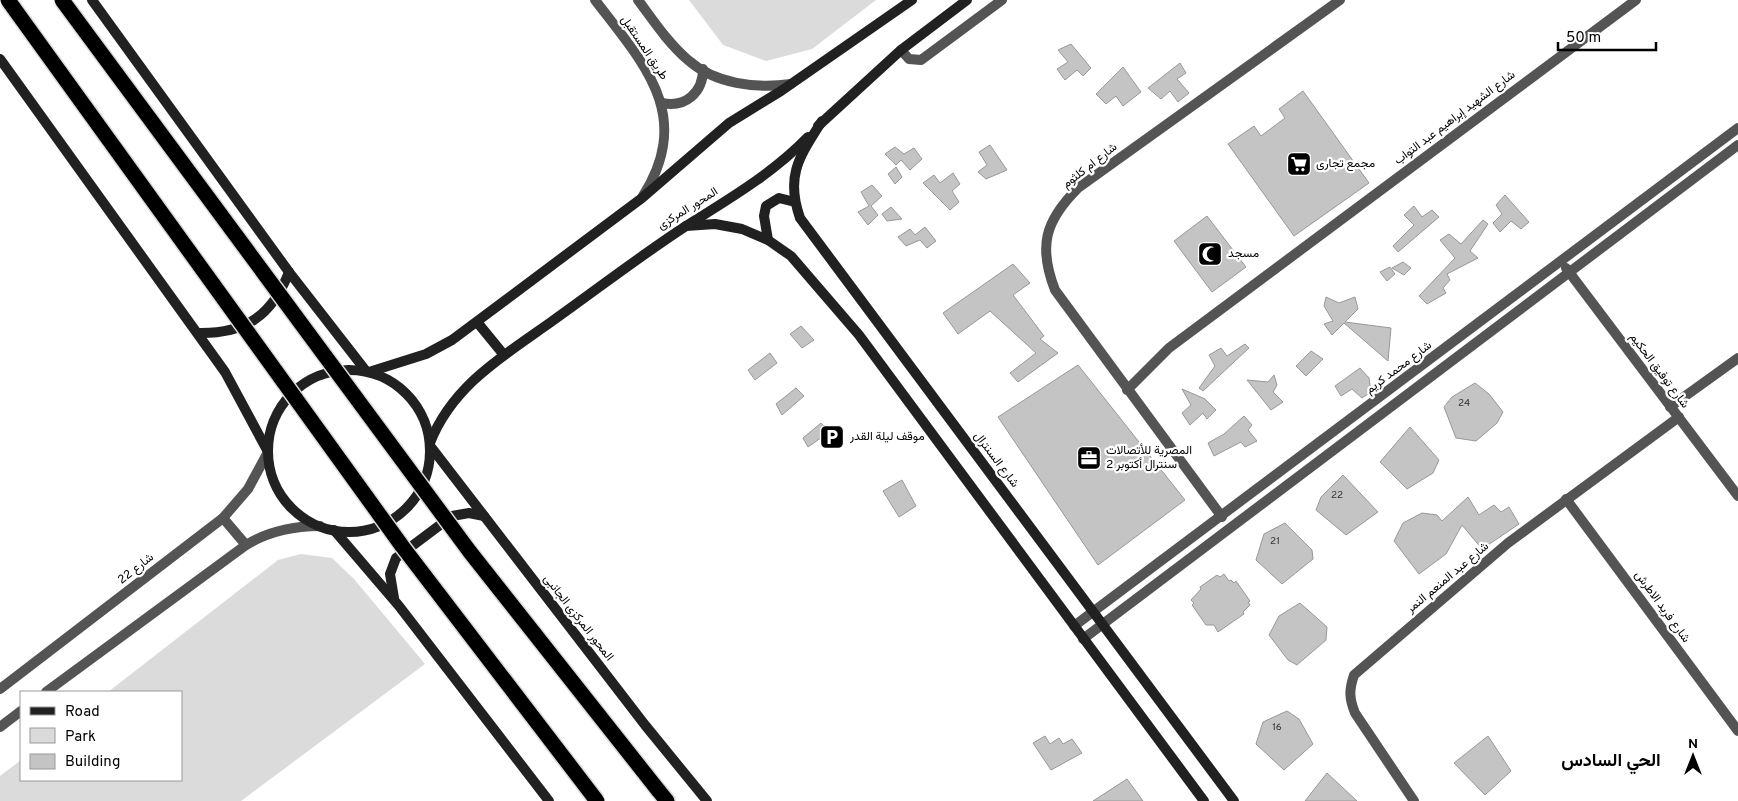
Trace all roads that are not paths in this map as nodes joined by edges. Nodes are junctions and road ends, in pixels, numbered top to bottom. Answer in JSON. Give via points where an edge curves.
{"nodes":[{"id":1,"x":8,"y":0,"type":"edge"},
{"id":2,"x":62,"y":0,"type":"edge"},
{"id":3,"x":92,"y":0,"type":"edge"},
{"id":4,"x":595,"y":0,"type":"edge"},
{"id":5,"x":638,"y":0,"type":"edge"},
{"id":6,"x":912,"y":0,"type":"edge"},
{"id":7,"x":967,"y":0,"type":"edge"},
{"id":8,"x":1002,"y":0,"type":"edge"},
{"id":9,"x":1340,"y":0,"type":"edge"},
{"id":10,"x":1636,"y":0,"type":"edge"},
{"id":11,"x":901,"y":50,"type":"junction"},
{"id":12,"x":0,"y":59,"type":"edge"},
{"id":13,"x":702,"y":70,"type":"junction"},
{"id":14,"x":791,"y":84,"type":"junction"},
{"id":15,"x":662,"y":103,"type":"junction"},
{"id":16,"x":822,"y":122,"type":"junction"},
{"id":17,"x":1738,"y":128,"type":"edge"},
{"id":18,"x":1738,"y":145,"type":"edge"},
{"id":19,"x":642,"y":198,"type":"junction"},
{"id":20,"x":794,"y":202,"type":"junction"},
{"id":21,"x":686,"y":226,"type":"junction"},
{"id":22,"x":768,"y":240,"type":"junction"},
{"id":23,"x":1561,"y":262,"type":"junction"},
{"id":24,"x":289,"y":272,"type":"junction"},
{"id":25,"x":1569,"y":272,"type":"junction"},
{"id":26,"x":477,"y":322,"type":"junction"},
{"id":27,"x":198,"y":334,"type":"junction"},
{"id":28,"x":504,"y":355,"type":"junction"},
{"id":29,"x":1738,"y":358,"type":"edge"},
{"id":30,"x":367,"y":372,"type":"junction"},
{"id":31,"x":1127,"y":390,"type":"junction"},
{"id":32,"x":1670,"y":406,"type":"junction"},
{"id":33,"x":1678,"y":417,"type":"junction"},
{"id":34,"x":431,"y":445,"type":"junction"},
{"id":35,"x":268,"y":452,"type":"junction"},
{"id":36,"x":1738,"y":496,"type":"edge"},
{"id":37,"x":1566,"y":499,"type":"junction"},
{"id":38,"x":484,"y":516,"type":"junction"},
{"id":39,"x":1222,"y":517,"type":"junction"},
{"id":40,"x":223,"y":518,"type":"junction"},
{"id":41,"x":320,"y":526,"type":"junction"},
{"id":42,"x":334,"y":530,"type":"junction"},
{"id":43,"x":246,"y":545,"type":"junction"},
{"id":44,"x":395,"y":601,"type":"junction"},
{"id":45,"x":1093,"y":612,"type":"junction"},
{"id":46,"x":1102,"y":624,"type":"junction"},
{"id":47,"x":1074,"y":626,"type":"junction"},
{"id":48,"x":1083,"y":639,"type":"junction"},
{"id":49,"x":0,"y":689,"type":"edge"},
{"id":50,"x":47,"y":691,"type":"edge"},
{"id":51,"x":20,"y":712,"type":"edge"},
{"id":52,"x":0,"y":727,"type":"edge"},
{"id":53,"x":1738,"y":731,"type":"edge"},
{"id":54,"x":663,"y":795,"type":"edge"},
{"id":55,"x":549,"y":801,"type":"edge"},
{"id":56,"x":597,"y":801,"type":"edge"},
{"id":57,"x":707,"y":801,"type":"edge"},
{"id":58,"x":1204,"y":801,"type":"edge"},
{"id":59,"x":1234,"y":801,"type":"edge"},
{"id":60,"x":1414,"y":801,"type":"edge"}],
"edges":[{"from":1,"to":56,"type":"highway","bridge":true,"via":[[402,546]]},
{"from":2,"to":54,"type":"highway","bridge":true,"via":[[470,552]]},
{"from":3,"to":24,"type":"main road"},
{"from":4,"to":15,"type":"street","name":"طريق المستقبل","via":[[652,79]]},
{"from":5,"to":13,"type":"street","name":"طريق المستقبل","via":[[688,60]]},
{"from":6,"to":14,"type":"main road"},
{"from":7,"to":11,"type":"main road","name":"المحور المركزى"},
{"from":8,"to":11,"type":"street","via":[[921,60],[909,59]]},
{"from":9,"to":31,"type":"street","name":"شارع ام كلثوم","via":[[1078,188],[1051,223],[1046,245],[1047,268],[1054,290]]},
{"from":10,"to":31,"type":"street","name":"شارع الشهيد إبراهيم عبد التواب","via":[[1169,348]]},
{"from":11,"to":16,"type":"main road","name":"المحور المركزى"},
{"from":12,"to":27,"type":"main road"},
{"from":13,"to":14,"type":"street","name":"طريق المستقبل","via":[[751,85]]},
{"from":13,"to":15,"type":"street","via":[[701,83],[694,95],[676,104]]},
{"from":14,"to":19,"type":"main road","via":[[709,138]]},
{"from":15,"to":19,"type":"street","name":"طريق المستقبل","via":[[664,130],[660,159]]},
{"from":16,"to":20,"type":"main road","name":"شارع السنترال","via":[[798,160],[794,174]]},
{"from":16,"to":21,"type":"main road","name":"المحور المركزى","via":[[756,182]]},
{"from":17,"to":23,"type":"street","name":"شارع محمد كريم"},
{"from":18,"to":25,"type":"street","name":"شارع محمد كريم"},
{"from":19,"to":26,"type":"main road"},
{"from":20,"to":22,"type":"main road","via":[[779,198],[766,206],[764,216]]},
{"from":20,"to":45,"type":"main road","name":"شارع السنترال","via":[[812,235]]},
{"from":21,"to":22,"type":"main road","via":[[729,226]]},
{"from":21,"to":28,"type":"main road","name":"المحور المركزى"},
{"from":22,"to":47,"type":"main road","via":[[791,256],[859,334]]},
{"from":23,"to":25,"type":"street","name":"شارع توفيق الحكيم"},
{"from":23,"to":39,"type":"street","name":"شارع محمد كريم"},
{"from":24,"to":27,"type":"main road","via":[[270,307],[255,320],[237,329]]},
{"from":24,"to":30,"type":"main road"},
{"from":25,"to":32,"type":"street","name":"شارع توفيق الحكيم"},
{"from":25,"to":46,"type":"street","name":"شارع محمد كريم"},
{"from":26,"to":28,"type":"main road"},
{"from":26,"to":30,"type":"main road","via":[[426,354]]},
{"from":27,"to":35,"type":"main road","via":[[226,372]]},
{"from":28,"to":34,"type":"main road","name":"المحور المركزى","via":[[477,375],[455,399],[436,428]]},
{"from":29,"to":32,"type":"street"},
{"from":30,"to":34,"type":"main road","via":[[395,384],[411,398],[423,416]]},
{"from":30,"to":35,"type":"main road","via":[[326,373],[303,384],[277,414]]},
{"from":31,"to":39,"type":"street","name":"شارع ام كلثوم"},
{"from":32,"to":33,"type":"street","name":"شارع توفيق الحكيم"},
{"from":33,"to":36,"type":"street","name":"شارع توفيق الحكيم"},
{"from":33,"to":37,"type":"street","name":"شارع عبد المنعم النمر"},
{"from":34,"to":38,"type":"main road","name":"المحور المركزى الجانبى"},
{"from":34,"to":42,"type":"main road","via":[[430,462],[421,490],[402,512],[370,529]]},
{"from":35,"to":40,"type":"street","name":"شارع 22","via":[[248,489]]},
{"from":35,"to":41,"type":"main road","via":[[270,468],[280,492],[297,513]]},
{"from":37,"to":53,"type":"street","name":"شارع فريد الاطرش"},
{"from":37,"to":60,"type":"street","name":"شارع عبد المنعم النمر","via":[[1354,675],[1349,688],[1354,713]]},
{"from":38,"to":44,"type":"main road","via":[[469,513],[452,516],[396,558],[390,574]]},
{"from":38,"to":57,"type":"main road","name":"المحور المركزى الجانبى"},
{"from":39,"to":45,"type":"street","name":"شارع محمد كريم"},
{"from":40,"to":43,"type":"street"},
{"from":40,"to":49,"type":"street","name":"شارع 22"},
{"from":41,"to":42,"type":"main road"},
{"from":41,"to":43,"type":"street","via":[[276,531]]},
{"from":42,"to":44,"type":"main road"},
{"from":43,"to":50,"type":"street"},
{"from":44,"to":55,"type":"main road"},
{"from":45,"to":46,"type":"main road","name":"شارع السنترال"},
{"from":45,"to":47,"type":"street","name":"شارع محمد كريم"},
{"from":46,"to":48,"type":"street","name":"شارع محمد كريم"},
{"from":46,"to":59,"type":"main road","name":"شارع السنترال"},
{"from":47,"to":48,"type":"main road"},
{"from":48,"to":58,"type":"main road"},
{"from":51,"to":52,"type":"street"}]}
